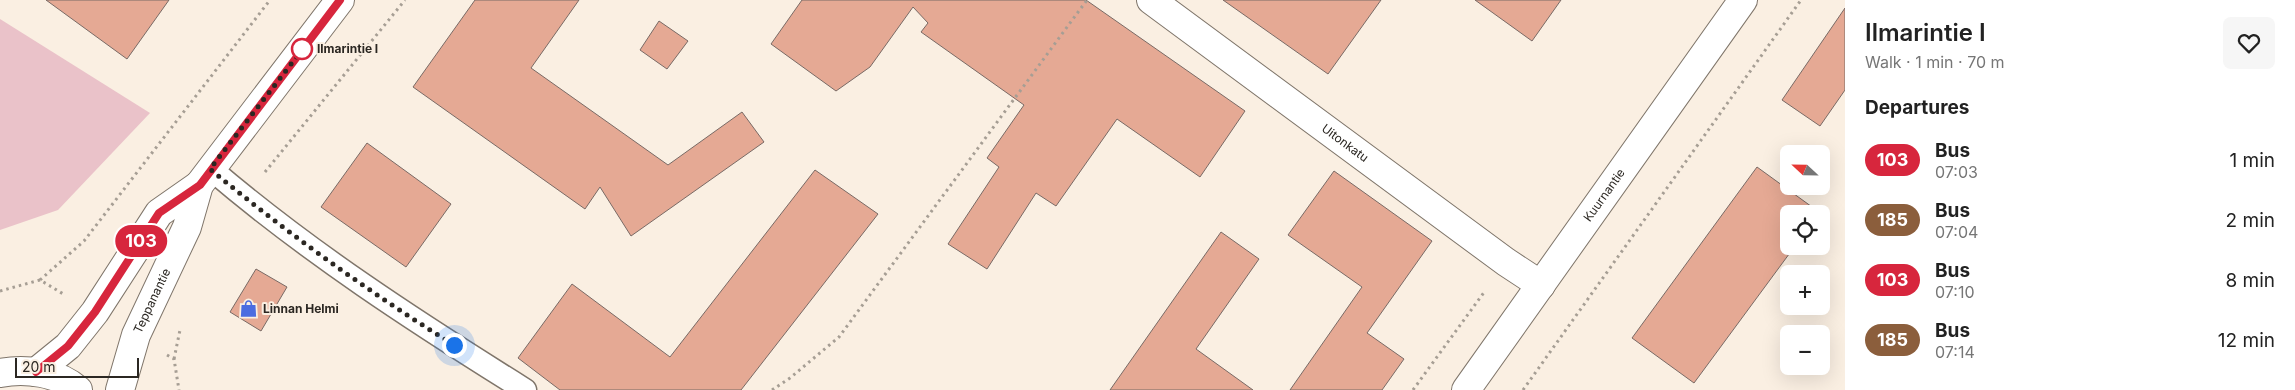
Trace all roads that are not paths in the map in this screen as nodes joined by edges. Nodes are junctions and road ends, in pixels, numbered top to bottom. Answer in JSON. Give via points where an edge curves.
{"nodes":[{"id":1,"x":340,"y":0,"type":"edge"},
{"id":2,"x":1151,"y":0,"type":"edge"},
{"id":3,"x":1743,"y":0,"type":"edge"},
{"id":4,"x":205,"y":177,"type":"junction"},
{"id":5,"x":1541,"y":285,"type":"junction"},
{"id":6,"x":36,"y":372,"type":"junction"},
{"id":7,"x":0,"y":373,"type":"edge"},
{"id":8,"x":501,"y":382,"type":"edge"},
{"id":9,"x":78,"y":390,"type":"edge"},
{"id":10,"x":120,"y":390,"type":"edge"},
{"id":11,"x":524,"y":390,"type":"edge"},
{"id":12,"x":1466,"y":390,"type":"edge"}],
"edges":[{"from":1,"to":4,"type":"street","name":"Teppanantie"},
{"from":2,"to":5,"type":"street","name":"Uitonkatu"},
{"from":3,"to":5,"type":"street","name":"Kuurnantie"},
{"from":4,"to":6,"type":"street","name":"Teppanantie","via":[[159,213],[95,312],[68,346]]},
{"from":4,"to":8,"type":"lane","via":[[245,198]]},
{"from":4,"to":10,"type":"street","name":"Teppanantie","via":[[187,226],[136,335]]},
{"from":5,"to":12,"type":"street","name":"Kuurnantie"},
{"from":6,"to":7,"type":"street"},
{"from":6,"to":9,"type":"street","via":[[51,375]]},
{"from":8,"to":11,"type":"lane"}]}
